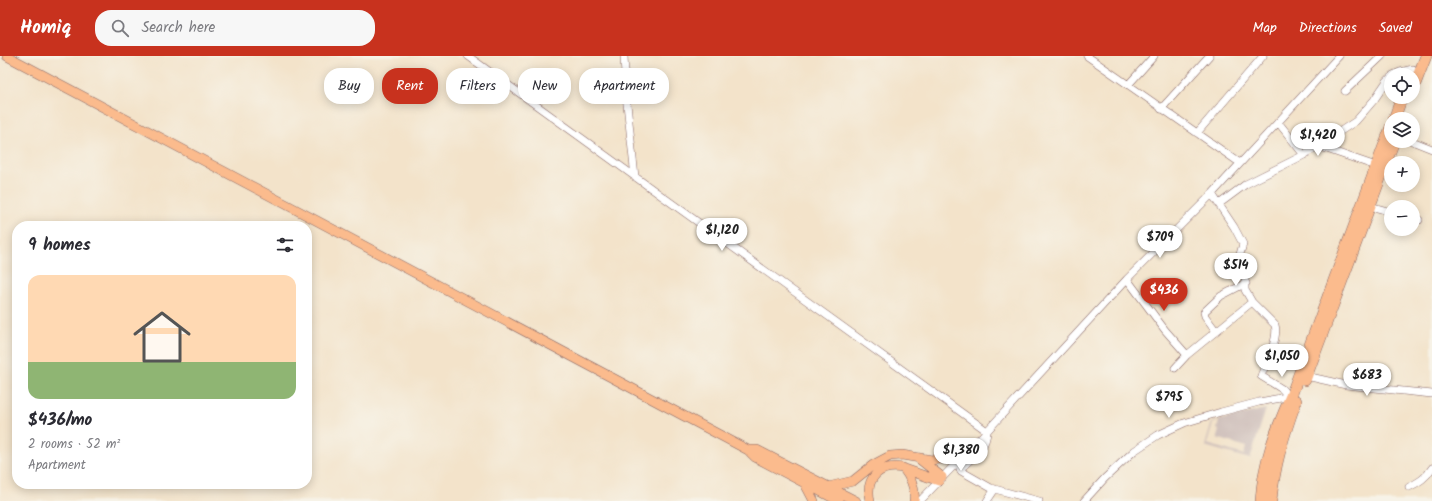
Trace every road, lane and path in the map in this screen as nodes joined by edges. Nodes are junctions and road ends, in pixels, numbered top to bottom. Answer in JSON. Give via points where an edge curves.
{"nodes":[{"id":1,"x":7,"y":56,"type":"edge"},
{"id":2,"x":469,"y":56,"type":"edge"},
{"id":3,"x":624,"y":56,"type":"edge"},
{"id":4,"x":1087,"y":56,"type":"edge"},
{"id":5,"x":1154,"y":56,"type":"edge"},
{"id":6,"x":1209,"y":56,"type":"edge"},
{"id":7,"x":1263,"y":56,"type":"edge"},
{"id":8,"x":1339,"y":56,"type":"edge"},
{"id":9,"x":1382,"y":56,"type":"edge"},
{"id":10,"x":1418,"y":56,"type":"edge"},
{"id":11,"x":1426,"y":56,"type":"edge"},
{"id":12,"x":1414,"y":68,"type":"edge"},
{"id":13,"x":1420,"y":71,"type":"edge"},
{"id":14,"x":1128,"y":85,"type":"junction"},
{"id":15,"x":1384,"y":86,"type":"edge"},
{"id":16,"x":1345,"y":91,"type":"dead end"},
{"id":17,"x":1161,"y":109,"type":"junction"},
{"id":18,"x":1278,"y":122,"type":"junction"},
{"id":19,"x":1197,"y":133,"type":"junction"},
{"id":20,"x":1420,"y":144,"type":"edge"},
{"id":21,"x":1384,"y":145,"type":"edge"},
{"id":22,"x":1318,"y":146,"type":"junction"},
{"id":23,"x":1391,"y":148,"type":"edge"},
{"id":24,"x":1432,"y":149,"type":"edge"},
{"id":25,"x":1304,"y":155,"type":"junction"},
{"id":26,"x":1240,"y":163,"type":"junction"},
{"id":27,"x":1376,"y":166,"type":"junction"},
{"id":28,"x":635,"y":177,"type":"junction"},
{"id":29,"x":1212,"y":194,"type":"junction"},
{"id":30,"x":1219,"y":204,"type":"junction"},
{"id":31,"x":1370,"y":206,"type":"junction"},
{"id":32,"x":1384,"y":210,"type":"edge"},
{"id":33,"x":1127,"y":279,"type":"junction"},
{"id":34,"x":1246,"y":284,"type":"junction"},
{"id":35,"x":1332,"y":297,"type":"junction"},
{"id":36,"x":1252,"y":302,"type":"junction"},
{"id":37,"x":1216,"y":331,"type":"junction"},
{"id":38,"x":1187,"y":355,"type":"junction"},
{"id":39,"x":1175,"y":368,"type":"dead end"},
{"id":40,"x":1306,"y":376,"type":"junction"},
{"id":41,"x":1432,"y":394,"type":"edge"},
{"id":42,"x":1292,"y":396,"type":"junction"},
{"id":43,"x":987,"y":431,"type":"junction"},
{"id":44,"x":748,"y":450,"type":"junction"},
{"id":45,"x":969,"y":451,"type":"junction"},
{"id":46,"x":918,"y":458,"type":"junction"},
{"id":47,"x":903,"y":468,"type":"junction"},
{"id":48,"x":1432,"y":468,"type":"edge"},
{"id":49,"x":941,"y":479,"type":"junction"},
{"id":50,"x":804,"y":482,"type":"junction"},
{"id":51,"x":828,"y":487,"type":"junction"},
{"id":52,"x":1409,"y":487,"type":"dead end"},
{"id":53,"x":995,"y":489,"type":"junction"},
{"id":54,"x":814,"y":501,"type":"edge"},
{"id":55,"x":839,"y":501,"type":"edge"},
{"id":56,"x":856,"y":501,"type":"edge"},
{"id":57,"x":870,"y":501,"type":"edge"},
{"id":58,"x":914,"y":501,"type":"edge"},
{"id":59,"x":920,"y":501,"type":"edge"},
{"id":60,"x":987,"y":501,"type":"edge"},
{"id":61,"x":1039,"y":501,"type":"edge"},
{"id":62,"x":1084,"y":501,"type":"edge"},
{"id":63,"x":1261,"y":501,"type":"edge"},
{"id":64,"x":1271,"y":501,"type":"edge"}],
"edges":[{"from":1,"to":44,"type":"main road"},
{"from":2,"to":28,"type":"street"},
{"from":3,"to":28,"type":"street"},
{"from":4,"to":14,"type":"street"},
{"from":5,"to":14,"type":"street"},
{"from":6,"to":17,"type":"street"},
{"from":7,"to":19,"type":"street"},
{"from":8,"to":18,"type":"street"},
{"from":9,"to":16,"type":"street"},
{"from":10,"to":12,"type":"highway"},
{"from":11,"to":13,"type":"highway"},
{"from":14,"to":17,"type":"street"},
{"from":15,"to":22,"type":"street","via":[[1356,121]]},
{"from":17,"to":19,"type":"street"},
{"from":18,"to":25,"type":"street"},
{"from":18,"to":26,"type":"street"},
{"from":19,"to":26,"type":"street"},
{"from":20,"to":24,"type":"street"},
{"from":21,"to":27,"type":"highway"},
{"from":22,"to":25,"type":"street"},
{"from":22,"to":27,"type":"street"},
{"from":23,"to":31,"type":"highway"},
{"from":25,"to":30,"type":"street","via":[[1246,184]]},
{"from":26,"to":29,"type":"street"},
{"from":27,"to":35,"type":"highway"},
{"from":28,"to":43,"type":"street"},
{"from":29,"to":30,"type":"street"},
{"from":29,"to":33,"type":"street"},
{"from":30,"to":34,"type":"street","via":[[1243,244],[1238,261]]},
{"from":31,"to":32,"type":"street"},
{"from":31,"to":35,"type":"highway"},
{"from":33,"to":38,"type":"street"},
{"from":33,"to":43,"type":"street"},
{"from":34,"to":36,"type":"street","via":[[1245,290]]},
{"from":34,"to":37,"type":"street","via":[[1220,296],[1204,312],[1204,316]]},
{"from":35,"to":40,"type":"highway"},
{"from":35,"to":42,"type":"highway"},
{"from":36,"to":37,"type":"street"},
{"from":36,"to":42,"type":"street","via":[[1275,325],[1276,330],[1261,376]]},
{"from":37,"to":38,"type":"street"},
{"from":38,"to":39,"type":"street"},
{"from":40,"to":41,"type":"street","via":[[1346,385]]},
{"from":40,"to":42,"type":"highway"},
{"from":42,"to":62,"type":"street","via":[[1259,402],[1184,423],[1158,435],[1134,451]]},
{"from":42,"to":63,"type":"highway","via":[[1265,465]]},
{"from":42,"to":64,"type":"highway","via":[[1275,468]]},
{"from":43,"to":45,"type":"street"},
{"from":43,"to":53,"type":"street","via":[[984,445],[960,470]]},
{"from":44,"to":50,"type":"main road","via":[[755,457]]},
{"from":44,"to":51,"type":"main road","via":[[757,450]]},
{"from":45,"to":46,"type":"main road","via":[[932,460]]},
{"from":45,"to":49,"type":"street"},
{"from":46,"to":49,"type":"main road"},
{"from":46,"to":51,"type":"main road","via":[[890,456],[873,464],[853,481]]},
{"from":47,"to":49,"type":"main road"},
{"from":47,"to":57,"type":"main road","via":[[884,469],[876,473],[870,482]]},
{"from":47,"to":58,"type":"main road","via":[[911,477]]},
{"from":48,"to":52,"type":"street","via":[[1420,481]]},
{"from":49,"to":59,"type":"street"},
{"from":50,"to":54,"type":"main road"},
{"from":50,"to":55,"type":"main road"},
{"from":51,"to":56,"type":"main road"},
{"from":53,"to":60,"type":"street"},
{"from":53,"to":61,"type":"street"}]}
